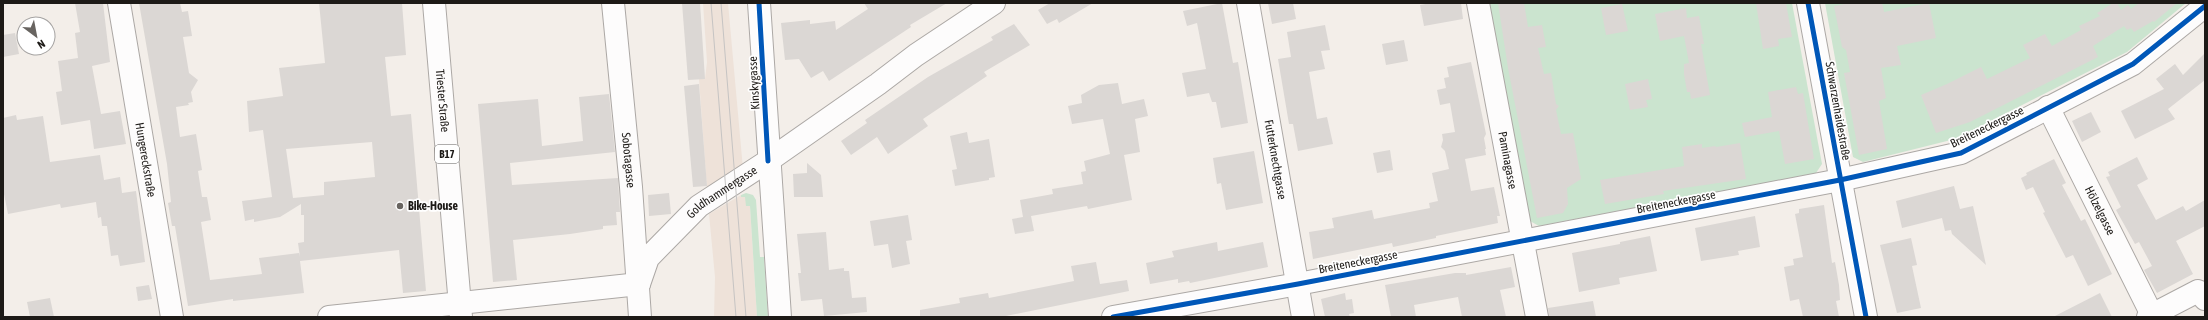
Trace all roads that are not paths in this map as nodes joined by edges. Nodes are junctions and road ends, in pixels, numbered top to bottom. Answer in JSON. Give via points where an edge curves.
{"nodes":[{"id":1,"x":119,"y":3,"type":"edge"},
{"id":2,"x":434,"y":3,"type":"edge"},
{"id":3,"x":613,"y":3,"type":"edge"},
{"id":4,"x":759,"y":3,"type":"edge"},
{"id":5,"x":994,"y":3,"type":"edge"},
{"id":6,"x":1248,"y":3,"type":"edge"},
{"id":7,"x":1478,"y":3,"type":"edge"},
{"id":8,"x":1808,"y":3,"type":"edge"},
{"id":9,"x":2205,"y":6,"type":"edge"},
{"id":10,"x":2048,"y":107,"type":"junction"},
{"id":11,"x":768,"y":161,"type":"junction"},
{"id":12,"x":1840,"y":180,"type":"junction"},
{"id":13,"x":1523,"y":241,"type":"junction"},
{"id":14,"x":639,"y":284,"type":"junction"},
{"id":15,"x":1298,"y":284,"type":"junction"},
{"id":16,"x":2205,"y":299,"type":"edge"},
{"id":17,"x":460,"y":311,"type":"edge"},
{"id":18,"x":2150,"y":316,"type":"edge"},
{"id":19,"x":172,"y":317,"type":"edge"},
{"id":20,"x":329,"y":317,"type":"edge"},
{"id":21,"x":640,"y":317,"type":"edge"},
{"id":22,"x":780,"y":317,"type":"edge"},
{"id":23,"x":1113,"y":317,"type":"edge"},
{"id":24,"x":1304,"y":317,"type":"edge"},
{"id":25,"x":1537,"y":317,"type":"edge"},
{"id":26,"x":1866,"y":317,"type":"edge"}],
"edges":[{"from":1,"to":19,"type":"street","name":"Hungereckstraße"},
{"from":2,"to":17,"type":"street","name":"Triester Straße","number":"B17"},
{"from":3,"to":14,"type":"street","name":"Sobotagasse"},
{"from":4,"to":11,"type":"street","name":"Kinskygasse"},
{"from":5,"to":11,"type":"street","name":"Goldhammergasse","via":[[916,55]]},
{"from":6,"to":15,"type":"street","name":"Futterknechtgasse"},
{"from":7,"to":13,"type":"street","name":"Paminagasse"},
{"from":8,"to":12,"type":"street","name":"Schwarzenhaidestraße"},
{"from":9,"to":10,"type":"street","name":"Breiteneckergasse","via":[[2133,64]]},
{"from":10,"to":12,"type":"street","name":"Breiteneckergasse","via":[[1961,153]]},
{"from":10,"to":18,"type":"street","name":"Hölzelgasse"},
{"from":11,"to":14,"type":"street","name":"Goldhammergasse","via":[[714,195],[688,215],[648,258]]},
{"from":11,"to":22,"type":"street","name":"Kinskygasse"},
{"from":12,"to":13,"type":"street","name":"Breiteneckergasse"},
{"from":12,"to":26,"type":"street","name":"Schwarzenhaidestraße"},
{"from":13,"to":15,"type":"street","name":"Breiteneckergasse"},
{"from":13,"to":25,"type":"street","name":"Paminagasse"},
{"from":14,"to":17,"type":"street"},
{"from":14,"to":21,"type":"street","name":"Sobotagasse"},
{"from":15,"to":23,"type":"street","name":"Breiteneckergasse"},
{"from":15,"to":24,"type":"street","name":"Futterknechtgasse"},
{"from":16,"to":18,"type":"street","via":[[2198,291]]},
{"from":17,"to":20,"type":"street"}]}
